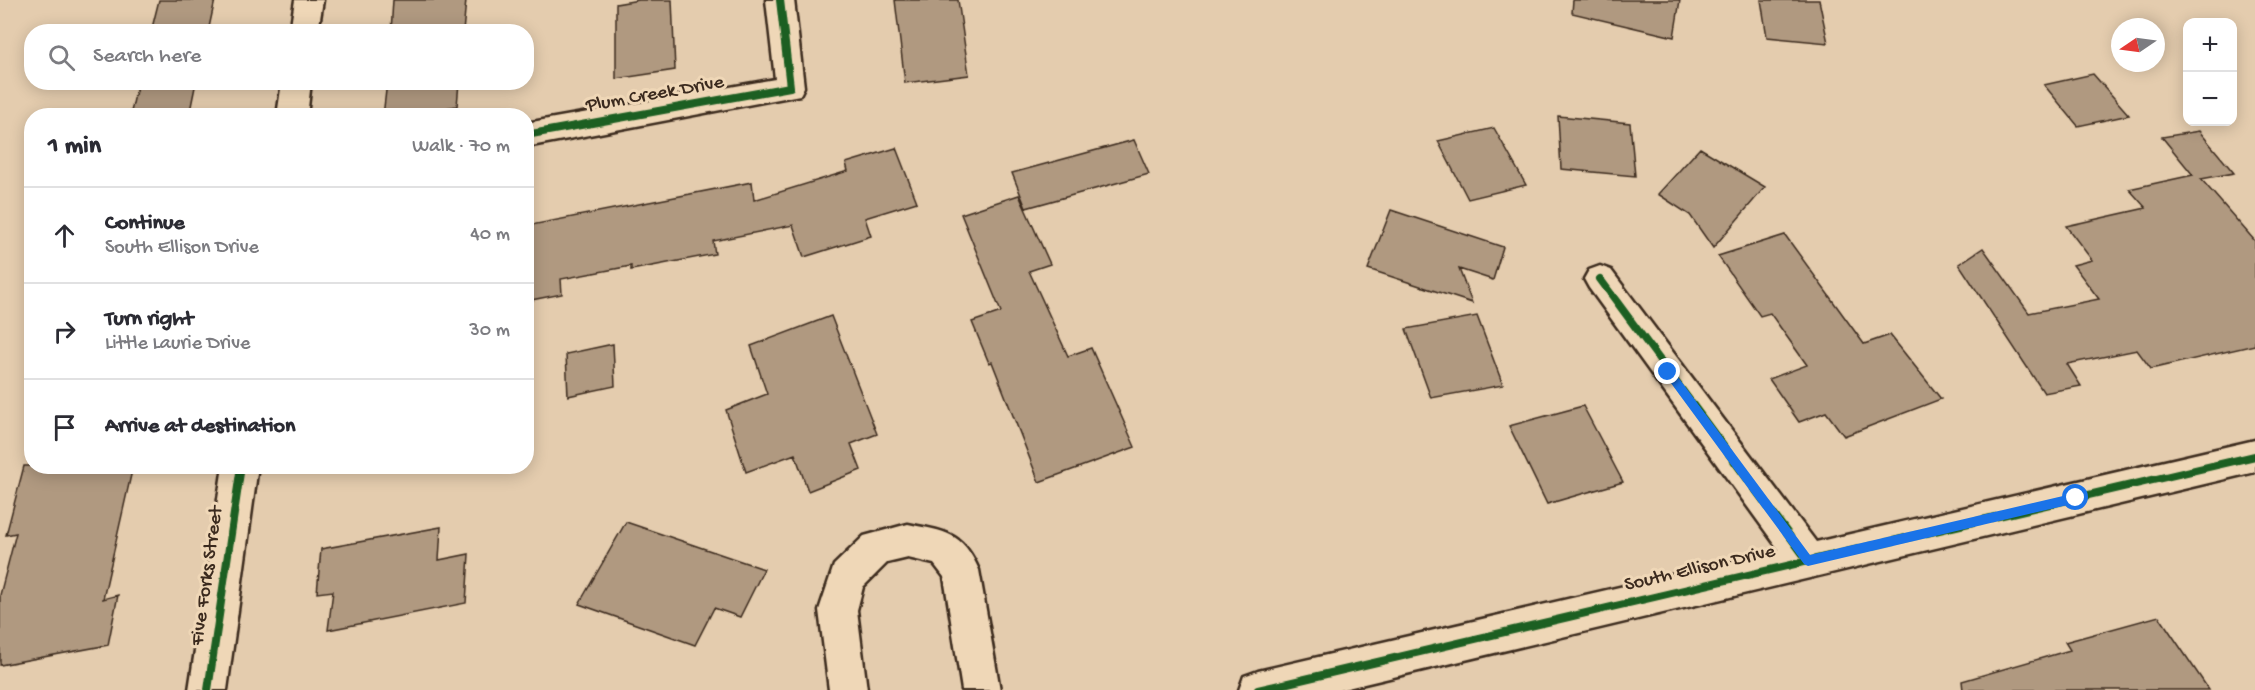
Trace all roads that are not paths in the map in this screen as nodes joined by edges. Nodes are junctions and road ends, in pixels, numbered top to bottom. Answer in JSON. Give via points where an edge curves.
{"nodes":[{"id":1,"x":309,"y":0,"type":"edge"},
{"id":2,"x":780,"y":0,"type":"edge"},
{"id":3,"x":305,"y":24,"type":"edge"},
{"id":4,"x":296,"y":90,"type":"edge"},
{"id":5,"x":293,"y":108,"type":"edge"},
{"id":6,"x":534,"y":134,"type":"edge"},
{"id":7,"x":1600,"y":279,"type":"dead end"},
{"id":8,"x":2255,"y":456,"type":"edge"},
{"id":9,"x":240,"y":474,"type":"edge"},
{"id":10,"x":1808,"y":561,"type":"junction"},
{"id":11,"x":208,"y":690,"type":"edge"},
{"id":12,"x":848,"y":690,"type":"edge"},
{"id":13,"x":981,"y":690,"type":"edge"},
{"id":14,"x":1258,"y":690,"type":"edge"}],
"edges":[{"from":1,"to":3,"type":"street"},
{"from":2,"to":6,"type":"street","name":"Plum Creek Drive","via":[[790,87]]},
{"from":4,"to":5,"type":"street"},
{"from":7,"to":10,"type":"street"},
{"from":8,"to":10,"type":"street","name":"South Ellison Drive"},
{"from":9,"to":11,"type":"street","name":"Five Forks Street"},
{"from":10,"to":14,"type":"street","name":"South Ellison Drive"},
{"from":12,"to":13,"type":"street","via":[[838,610],[847,577],[877,548],[908,541],[945,549],[961,570]]}]}
